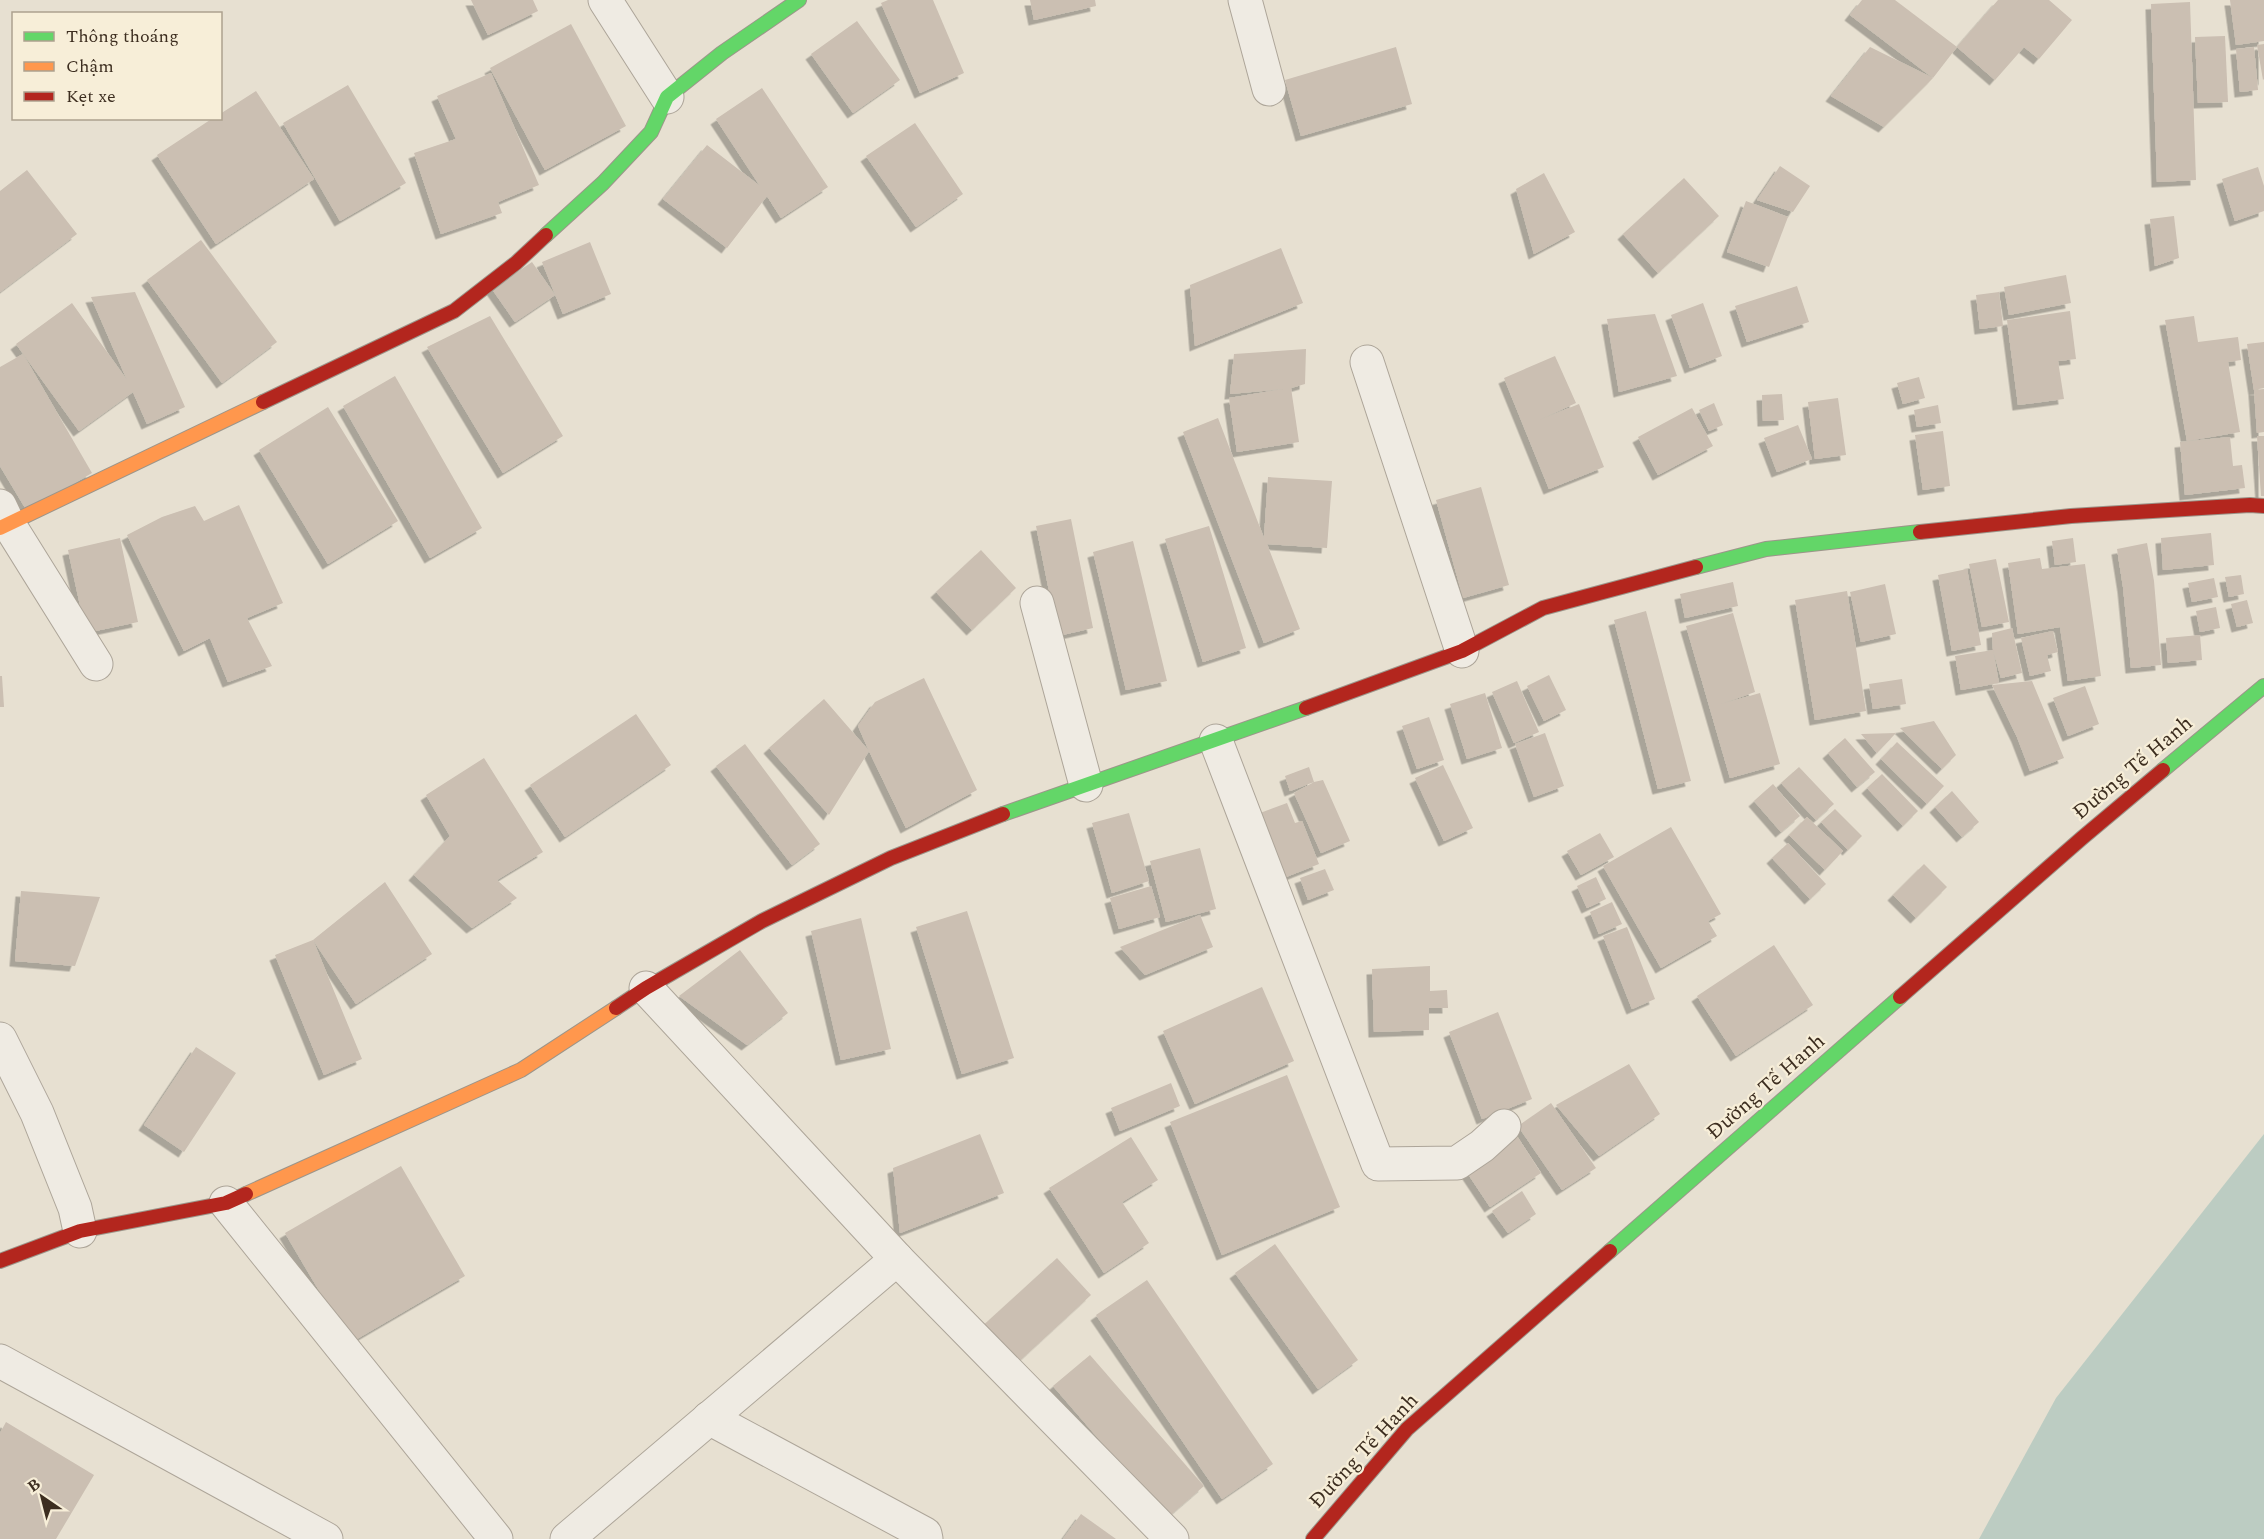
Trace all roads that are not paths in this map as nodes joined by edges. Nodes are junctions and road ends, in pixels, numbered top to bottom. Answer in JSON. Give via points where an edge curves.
{"nodes":[{"id":1,"x":605,"y":0,"type":"edge"},
{"id":2,"x":799,"y":0,"type":"edge"},
{"id":3,"x":1245,"y":0,"type":"edge"},
{"id":4,"x":1269,"y":89,"type":"dead end"},
{"id":5,"x":667,"y":97,"type":"junction"},
{"id":6,"x":1367,"y":362,"type":"dead end"},
{"id":7,"x":2264,"y":506,"type":"edge"},
{"id":8,"x":3,"y":519,"type":"edge"},
{"id":9,"x":1037,"y":603,"type":"dead end"},
{"id":10,"x":1462,"y":651,"type":"junction"},
{"id":11,"x":96,"y":664,"type":"dead end"},
{"id":12,"x":2264,"y":686,"type":"edge"},
{"id":13,"x":1216,"y":741,"type":"junction"},
{"id":14,"x":1086,"y":785,"type":"junction"},
{"id":15,"x":646,"y":988,"type":"junction"},
{"id":16,"x":0,"y":1039,"type":"edge"},
{"id":17,"x":1504,"y":1126,"type":"dead end"},
{"id":18,"x":226,"y":1203,"type":"junction"},
{"id":19,"x":80,"y":1231,"type":"junction"},
{"id":20,"x":897,"y":1258,"type":"junction"},
{"id":21,"x":0,"y":1261,"type":"edge"},
{"id":22,"x":0,"y":1361,"type":"edge"},
{"id":23,"x":709,"y":1418,"type":"junction"},
{"id":24,"x":326,"y":1539,"type":"edge"},
{"id":25,"x":496,"y":1539,"type":"edge"},
{"id":26,"x":567,"y":1539,"type":"edge"},
{"id":27,"x":926,"y":1539,"type":"edge"},
{"id":28,"x":1172,"y":1539,"type":"edge"},
{"id":29,"x":1313,"y":1539,"type":"edge"}],
"edges":[{"from":1,"to":5,"type":"street"},
{"from":2,"to":5,"type":"street"},
{"from":3,"to":4,"type":"street"},
{"from":5,"to":8,"type":"street","via":[[651,132],[603,183],[516,263],[454,311]]},
{"from":6,"to":10,"type":"street"},
{"from":7,"to":10,"type":"street","via":[[2071,516],[1766,549],[1543,608]]},
{"from":8,"to":11,"type":"street"},
{"from":9,"to":14,"type":"street"},
{"from":10,"to":13,"type":"street"},
{"from":12,"to":29,"type":"street","name":"Đường Tế Hanh","via":[[2073,846],[1407,1429]]},
{"from":13,"to":14,"type":"street"},
{"from":13,"to":17,"type":"street","via":[[1378,1164],[1457,1163]]},
{"from":14,"to":15,"type":"street","via":[[891,858],[762,921]]},
{"from":15,"to":18,"type":"street","via":[[521,1070]]},
{"from":15,"to":20,"type":"street"},
{"from":16,"to":19,"type":"street","via":[[37,1113],[75,1208]]},
{"from":18,"to":19,"type":"street"},
{"from":18,"to":25,"type":"street"},
{"from":19,"to":21,"type":"street"},
{"from":20,"to":23,"type":"street"},
{"from":20,"to":28,"type":"street"},
{"from":22,"to":24,"type":"street"},
{"from":23,"to":26,"type":"street"},
{"from":23,"to":27,"type":"street","via":[[925,1534]]}]}
